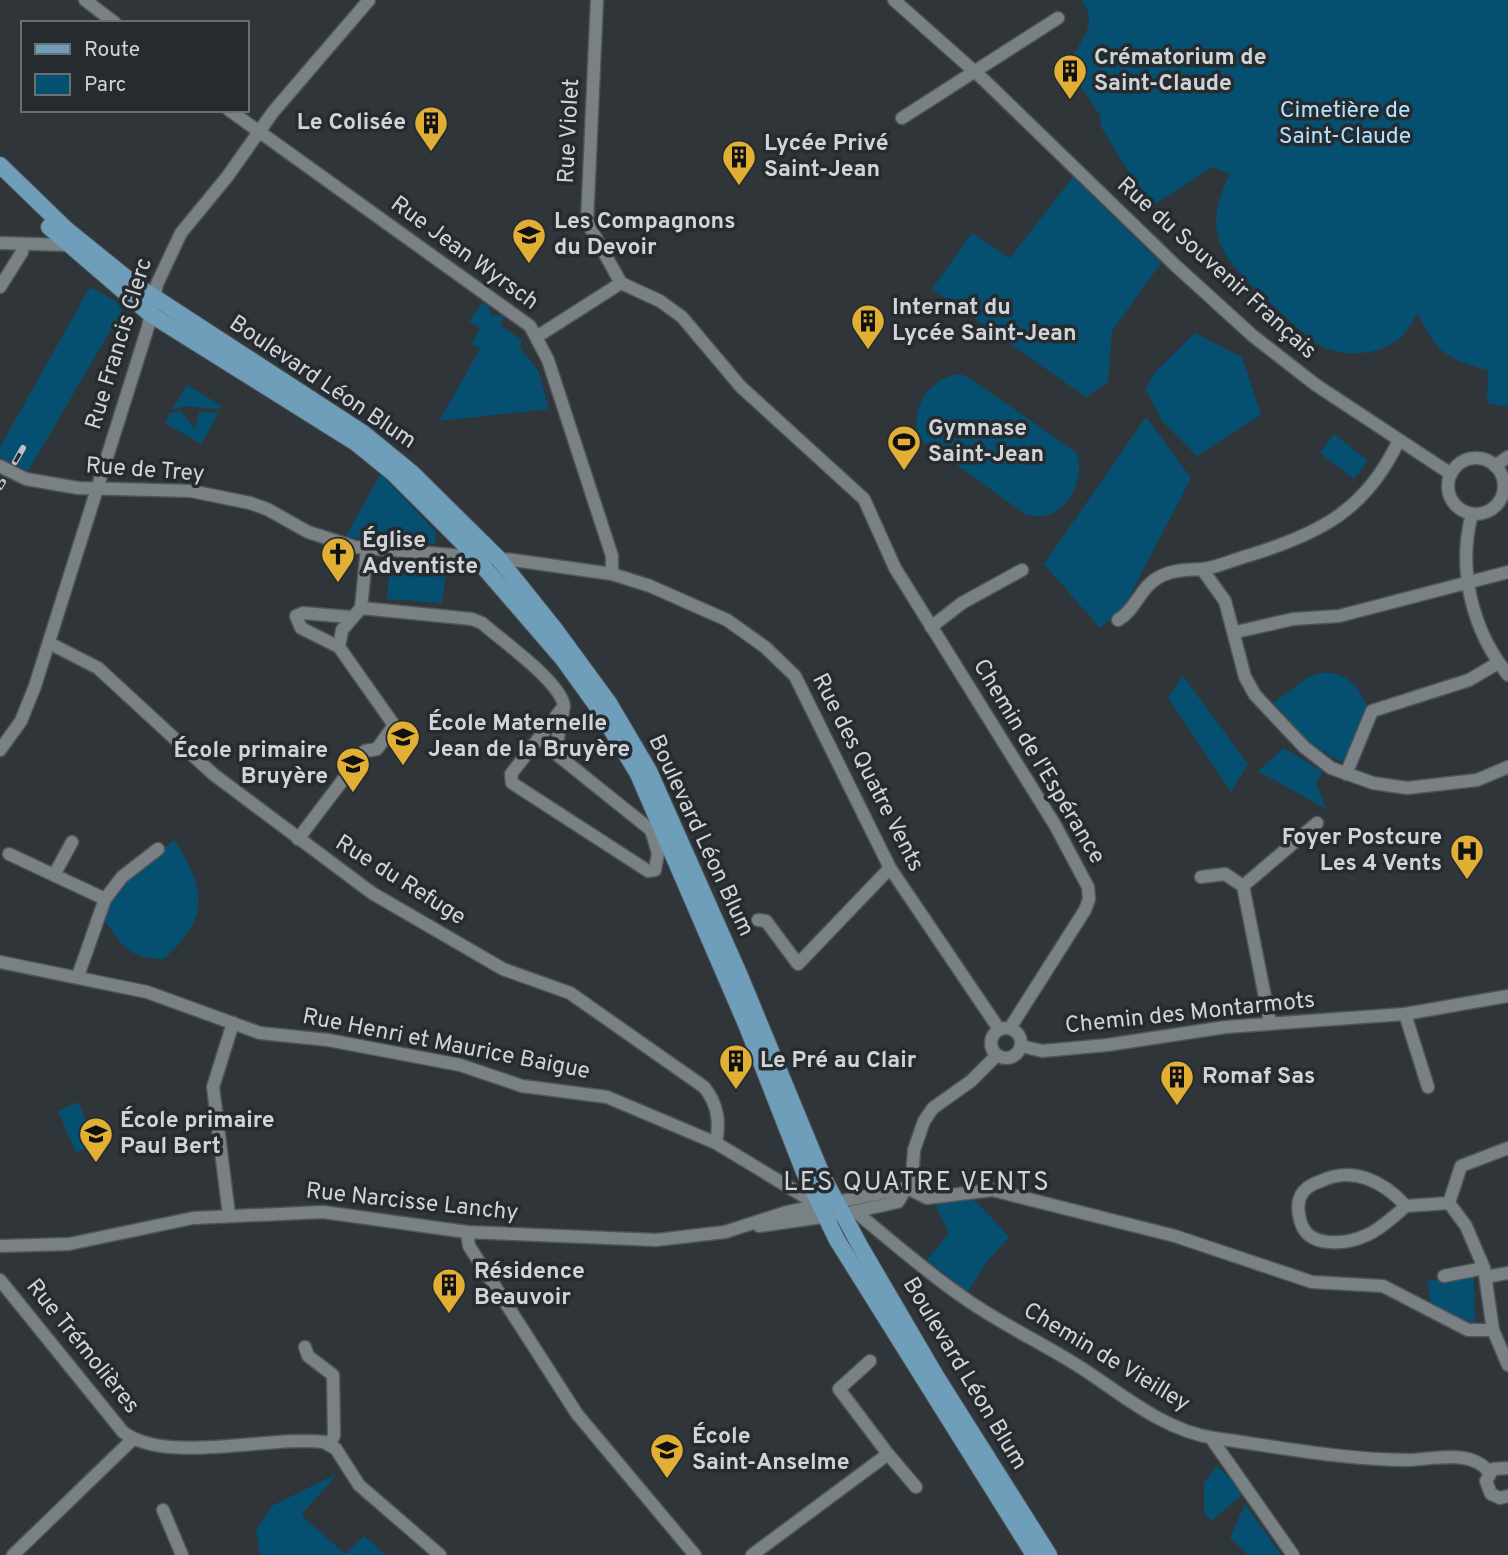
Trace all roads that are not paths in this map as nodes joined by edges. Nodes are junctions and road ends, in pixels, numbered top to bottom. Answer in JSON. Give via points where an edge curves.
{"nodes":[{"id":1,"x":85,"y":0,"type":"edge"},
{"id":2,"x":369,"y":0,"type":"edge"},
{"id":3,"x":597,"y":0,"type":"edge"},
{"id":4,"x":894,"y":0,"type":"edge"},
{"id":5,"x":1058,"y":18,"type":"dead end"},
{"id":6,"x":112,"y":21,"type":"edge"},
{"id":7,"x":974,"y":71,"type":"junction"},
{"id":8,"x":232,"y":112,"type":"edge"},
{"id":9,"x":902,"y":118,"type":"dead end"},
{"id":10,"x":257,"y":132,"type":"junction"},
{"id":11,"x":0,"y":165,"type":"edge"},
{"id":12,"x":0,"y":180,"type":"edge"},
{"id":13,"x":0,"y":243,"type":"edge"},
{"id":14,"x":23,"y":244,"type":"junction"},
{"id":15,"x":67,"y":245,"type":"junction"},
{"id":16,"x":621,"y":284,"type":"junction"},
{"id":17,"x":0,"y":287,"type":"edge"},
{"id":18,"x":151,"y":306,"type":"junction"},
{"id":19,"x":538,"y":336,"type":"junction"},
{"id":20,"x":1398,"y":442,"type":"junction"},
{"id":21,"x":1508,"y":457,"type":"edge"},
{"id":22,"x":0,"y":466,"type":"edge"},
{"id":23,"x":1495,"y":466,"type":"junction"},
{"id":24,"x":393,"y":474,"type":"junction"},
{"id":25,"x":1451,"y":474,"type":"junction"},
{"id":26,"x":97,"y":490,"type":"junction"},
{"id":27,"x":1472,"y":514,"type":"junction"},
{"id":28,"x":367,"y":548,"type":"junction"},
{"id":29,"x":438,"y":554,"type":"junction"},
{"id":30,"x":474,"y":557,"type":"junction"},
{"id":31,"x":498,"y":558,"type":"junction"},
{"id":32,"x":532,"y":562,"type":"junction"},
{"id":33,"x":1202,"y":569,"type":"junction"},
{"id":34,"x":1022,"y":570,"type":"dead end"},
{"id":35,"x":1508,"y":572,"type":"edge"},
{"id":36,"x":612,"y":574,"type":"junction"},
{"id":37,"x":1467,"y":583,"type":"junction"},
{"id":38,"x":522,"y":586,"type":"junction"},
{"id":39,"x":361,"y":608,"type":"junction"},
{"id":40,"x":350,"y":617,"type":"junction"},
{"id":41,"x":1118,"y":621,"type":"dead end"},
{"id":42,"x":931,"y":626,"type":"junction"},
{"id":43,"x":1236,"y":632,"type":"junction"},
{"id":44,"x":49,"y":643,"type":"junction"},
{"id":45,"x":339,"y":647,"type":"junction"},
{"id":46,"x":1498,"y":663,"type":"junction"},
{"id":47,"x":1508,"y":675,"type":"edge"},
{"id":48,"x":564,"y":706,"type":"junction"},
{"id":49,"x":0,"y":750,"type":"edge"},
{"id":50,"x":1508,"y":767,"type":"edge"},
{"id":51,"x":1346,"y":774,"type":"junction"},
{"id":52,"x":1317,"y":823,"type":"dead end"},
{"id":53,"x":298,"y":839,"type":"junction"},
{"id":54,"x":72,"y":842,"type":"dead end"},
{"id":55,"x":158,"y":849,"type":"dead end"},
{"id":56,"x":9,"y":854,"type":"dead end"},
{"id":57,"x":890,"y":868,"type":"junction"},
{"id":58,"x":54,"y":875,"type":"junction"},
{"id":59,"x":1201,"y":877,"type":"dead end"},
{"id":60,"x":1243,"y":886,"type":"junction"},
{"id":61,"x":105,"y":899,"type":"junction"},
{"id":62,"x":758,"y":920,"type":"dead end"},
{"id":63,"x":0,"y":962,"type":"edge"},
{"id":64,"x":78,"y":976,"type":"junction"},
{"id":65,"x":1508,"y":996,"type":"edge"},
{"id":66,"x":1405,"y":1014,"type":"junction"},
{"id":67,"x":1270,"y":1022,"type":"junction"},
{"id":68,"x":233,"y":1023,"type":"junction"},
{"id":69,"x":1005,"y":1029,"type":"junction"},
{"id":70,"x":1021,"y":1046,"type":"junction"},
{"id":71,"x":997,"y":1055,"type":"junction"},
{"id":72,"x":1428,"y":1087,"type":"dead end"},
{"id":73,"x":716,"y":1143,"type":"junction"},
{"id":74,"x":1508,"y":1148,"type":"edge"},
{"id":75,"x":907,"y":1188,"type":"junction"},
{"id":76,"x":1449,"y":1203,"type":"junction"},
{"id":77,"x":1406,"y":1206,"type":"junction"},
{"id":78,"x":845,"y":1210,"type":"junction"},
{"id":79,"x":823,"y":1211,"type":"junction"},
{"id":80,"x":229,"y":1215,"type":"junction"},
{"id":81,"x":467,"y":1232,"type":"junction"},
{"id":82,"x":0,"y":1246,"type":"edge"},
{"id":83,"x":1485,"y":1273,"type":"junction"},
{"id":84,"x":1508,"y":1273,"type":"edge"},
{"id":85,"x":1444,"y":1276,"type":"dead end"},
{"id":86,"x":0,"y":1280,"type":"edge"},
{"id":87,"x":1493,"y":1330,"type":"junction"},
{"id":88,"x":305,"y":1347,"type":"dead end"},
{"id":89,"x":870,"y":1361,"type":"dead end"},
{"id":90,"x":1508,"y":1365,"type":"edge"},
{"id":91,"x":1211,"y":1438,"type":"junction"},
{"id":92,"x":133,"y":1439,"type":"junction"},
{"id":93,"x":330,"y":1445,"type":"junction"},
{"id":94,"x":888,"y":1454,"type":"junction"},
{"id":95,"x":1508,"y":1468,"type":"edge"},
{"id":96,"x":1489,"y":1472,"type":"junction"},
{"id":97,"x":916,"y":1487,"type":"dead end"},
{"id":98,"x":1508,"y":1496,"type":"edge"},
{"id":99,"x":163,"y":1510,"type":"dead end"},
{"id":100,"x":13,"y":1555,"type":"edge"},
{"id":101,"x":182,"y":1555,"type":"edge"},
{"id":102,"x":440,"y":1555,"type":"edge"},
{"id":103,"x":695,"y":1555,"type":"edge"},
{"id":104,"x":752,"y":1555,"type":"edge"},
{"id":105,"x":1034,"y":1555,"type":"edge"},
{"id":106,"x":1049,"y":1555,"type":"edge"},
{"id":107,"x":1293,"y":1555,"type":"edge"}],
"edges":[{"from":1,"to":6,"type":"street"},
{"from":2,"to":10,"type":"street","name":"Rue Francis Clerc"},
{"from":3,"to":16,"type":"street","name":"Rue Violet","via":[[587,222]]},
{"from":4,"to":7,"type":"street","name":"Rue du Souvenir Français"},
{"from":5,"to":7,"type":"street"},
{"from":7,"to":9,"type":"street"},
{"from":7,"to":20,"type":"street","name":"Rue du Souvenir Français","via":[[1253,336]]},
{"from":8,"to":10,"type":"street","name":"Rue Jean Wyrsch"},
{"from":10,"to":18,"type":"street","name":"Rue Francis Clerc","via":[[181,233]]},
{"from":10,"to":19,"type":"street","name":"Rue Jean Wyrsch","via":[[523,319]]},
{"from":11,"to":18,"type":"main road","name":"Boulevard Léon Blum"},
{"from":12,"to":15,"type":"main road","name":"Boulevard Léon Blum"},
{"from":13,"to":14,"type":"street"},
{"from":14,"to":15,"type":"street"},
{"from":14,"to":17,"type":"street"},
{"from":15,"to":18,"type":"main road","name":"Boulevard Léon Blum"},
{"from":16,"to":19,"type":"street"},
{"from":16,"to":42,"type":"street","name":"Chemin de l'Espérance","via":[[660,300],[682,317],[741,387],[859,492],[895,568]]},
{"from":18,"to":24,"type":"main road","name":"Boulevard Léon Blum","via":[[356,443]]},
{"from":18,"to":26,"type":"street","name":"Rue Francis Clerc"},
{"from":18,"to":31,"type":"main road","name":"Boulevard Léon Blum","via":[[363,433],[412,473]]},
{"from":19,"to":36,"type":"street","name":"Rue Jean Wyrsch","via":[[612,556]]},
{"from":20,"to":25,"type":"street","name":"Rue du Souvenir Français"},
{"from":20,"to":33,"type":"street","via":[[1385,467],[1337,519],[1298,540]]},
{"from":21,"to":23,"type":"street"},
{"from":22,"to":26,"type":"street","name":"Rue de Trey","via":[[26,479]]},
{"from":23,"to":25,"type":"street","via":[[1471,458]]},
{"from":23,"to":27,"type":"street","via":[[1503,482],[1500,500],[1488,511]]},
{"from":24,"to":29,"type":"street","name":"Boulevard Léon Blum","via":[[446,536],[447,545]]},
{"from":24,"to":30,"type":"main road","name":"Boulevard Léon Blum"},
{"from":25,"to":27,"type":"street","via":[[1451,499]]},
{"from":26,"to":28,"type":"street","name":"Rue de Trey","via":[[191,491],[250,503],[308,532]]},
{"from":26,"to":44,"type":"street","name":"Rue Francis Clerc"},
{"from":27,"to":37,"type":"street","via":[[1467,532]]},
{"from":28,"to":29,"type":"street","name":"Rue de Trey"},
{"from":28,"to":39,"type":"street"},
{"from":29,"to":30,"type":"street","name":"Rue de Trey"},
{"from":30,"to":31,"type":"street","name":"Rue de Trey"},
{"from":30,"to":79,"type":"main road","name":"Boulevard Léon Blum","via":[[563,659],[638,774]]},
{"from":31,"to":32,"type":"street","name":"Rue de Trey"},
{"from":31,"to":38,"type":"main road","name":"Boulevard Léon Blum"},
{"from":32,"to":36,"type":"street","name":"Rue de Trey"},
{"from":32,"to":38,"type":"street"},
{"from":33,"to":41,"type":"street","via":[[1162,575],[1144,588],[1130,613]]},
{"from":33,"to":43,"type":"street","via":[[1225,601]]},
{"from":34,"to":42,"type":"street","via":[[1000,579]]},
{"from":35,"to":37,"type":"street"},
{"from":36,"to":57,"type":"street","name":"Rue des Quatre Vents","via":[[727,620],[795,676]]},
{"from":37,"to":43,"type":"street","via":[[1339,616],[1293,619]]},
{"from":37,"to":46,"type":"street","via":[[1479,626]]},
{"from":38,"to":78,"type":"main road","name":"Boulevard Léon Blum","via":[[609,703],[649,771],[814,1155]]},
{"from":39,"to":40,"type":"street"},
{"from":39,"to":48,"type":"street","via":[[482,623],[537,670],[561,695]]},
{"from":40,"to":45,"type":"street"},
{"from":40,"to":45,"type":"street","via":[[296,616],[301,628]]},
{"from":42,"to":69,"type":"street","name":"Chemin de l'Espérance","via":[[1055,825],[1088,887],[1086,910]]},
{"from":43,"to":51,"type":"street","via":[[1245,677],[1255,695],[1313,755]]},
{"from":44,"to":49,"type":"street","name":"Rue Francis Clerc","via":[[21,721]]},
{"from":44,"to":53,"type":"street","name":"Rue du Refuge","via":[[98,667],[213,774]]},
{"from":45,"to":53,"type":"street","via":[[394,725],[377,749],[365,751]]},
{"from":46,"to":47,"type":"street"},
{"from":46,"to":51,"type":"street","via":[[1469,680],[1372,711]]},
{"from":48,"to":48,"type":"street","via":[[555,753],[651,830],[658,853],[655,870],[648,871],[616,852],[512,783],[510,774]]},
{"from":50,"to":51,"type":"street","via":[[1477,780],[1407,788]]},
{"from":52,"to":60,"type":"street"},
{"from":53,"to":73,"type":"street","name":"Rue du Refuge","via":[[372,893],[503,969],[570,993],[704,1087],[715,1103]]},
{"from":54,"to":58,"type":"street"},
{"from":55,"to":61,"type":"street","via":[[122,877]]},
{"from":56,"to":58,"type":"street"},
{"from":57,"to":62,"type":"street","via":[[801,970],[766,921]]},
{"from":57,"to":69,"type":"street","name":"Rue des Quatre Vents"},
{"from":58,"to":61,"type":"street"},
{"from":59,"to":60,"type":"street","via":[[1225,874]]},
{"from":60,"to":67,"type":"street"},
{"from":61,"to":64,"type":"street"},
{"from":63,"to":64,"type":"street","name":"Rue Henri et Maurice Baigue"},
{"from":64,"to":68,"type":"street","name":"Rue Henri et Maurice Baigue","via":[[147,992]]},
{"from":65,"to":66,"type":"street","name":"Chemin des Montarmots"},
{"from":66,"to":67,"type":"street","name":"Chemin des Montarmots"},
{"from":66,"to":72,"type":"street"},
{"from":67,"to":70,"type":"street","name":"Chemin des Montarmots","via":[[1057,1050]]},
{"from":68,"to":73,"type":"street","name":"Rue Henri et Maurice Baigue","via":[[260,1032],[460,1065],[522,1086],[607,1097]]},
{"from":68,"to":80,"type":"street","via":[[214,1087]]},
{"from":69,"to":70,"type":"street","via":[[1018,1033]]},
{"from":69,"to":71,"type":"street","via":[[991,1041]]},
{"from":70,"to":71,"type":"street","via":[[1011,1057]]},
{"from":71,"to":75,"type":"street","via":[[933,1108],[918,1129]]},
{"from":73,"to":79,"type":"street","name":"Rue Henri et Maurice Baigue"},
{"from":74,"to":76,"type":"street","via":[[1461,1166]]},
{"from":75,"to":78,"type":"street"},
{"from":75,"to":78,"type":"street","via":[[898,1202]]},
{"from":75,"to":87,"type":"street","via":[[928,1198],[992,1190],[1175,1236],[1312,1282],[1383,1286],[1468,1330]]},
{"from":76,"to":77,"type":"street"},
{"from":76,"to":83,"type":"street","via":[[1466,1226]]},
{"from":77,"to":77,"type":"street","via":[[1377,1182],[1342,1173],[1303,1192],[1298,1209],[1303,1230],[1316,1240],[1340,1241],[1367,1236]]},
{"from":78,"to":79,"type":"street","name":"Rue Narcisse Lanchy"},
{"from":78,"to":91,"type":"street","name":"Chemin de Vieilley","via":[[961,1297],[1038,1340],[1158,1418]]},
{"from":78,"to":106,"type":"main road","name":"Boulevard Léon Blum","via":[[930,1366]]},
{"from":79,"to":81,"type":"street","name":"Rue Narcisse Lanchy","via":[[797,1222],[656,1240]]},
{"from":79,"to":105,"type":"main road","name":"Boulevard Léon Blum"},
{"from":80,"to":81,"type":"street","name":"Rue Narcisse Lanchy","via":[[323,1212]]},
{"from":80,"to":82,"type":"street","name":"Rue Narcisse Lanchy","via":[[69,1244]]},
{"from":81,"to":103,"type":"street","via":[[470,1247],[578,1414]]},
{"from":83,"to":84,"type":"street"},
{"from":83,"to":85,"type":"street"},
{"from":83,"to":87,"type":"street"},
{"from":86,"to":92,"type":"street","name":"Rue Trémolières"},
{"from":87,"to":90,"type":"street"},
{"from":88,"to":93,"type":"street","via":[[308,1356],[333,1375],[334,1435]]},
{"from":89,"to":94,"type":"street","via":[[839,1389]]},
{"from":91,"to":96,"type":"street","name":"Chemin de Vieilley","via":[[1382,1458],[1467,1458],[1483,1464]]},
{"from":91,"to":107,"type":"street"},
{"from":92,"to":93,"type":"street","via":[[179,1447],[315,1441]]},
{"from":92,"to":100,"type":"street"},
{"from":93,"to":102,"type":"street","via":[[359,1485]]},
{"from":94,"to":97,"type":"street"},
{"from":94,"to":104,"type":"street"},
{"from":95,"to":96,"type":"street"},
{"from":96,"to":98,"type":"street","via":[[1488,1490],[1495,1497]]},
{"from":99,"to":101,"type":"street"}]}
